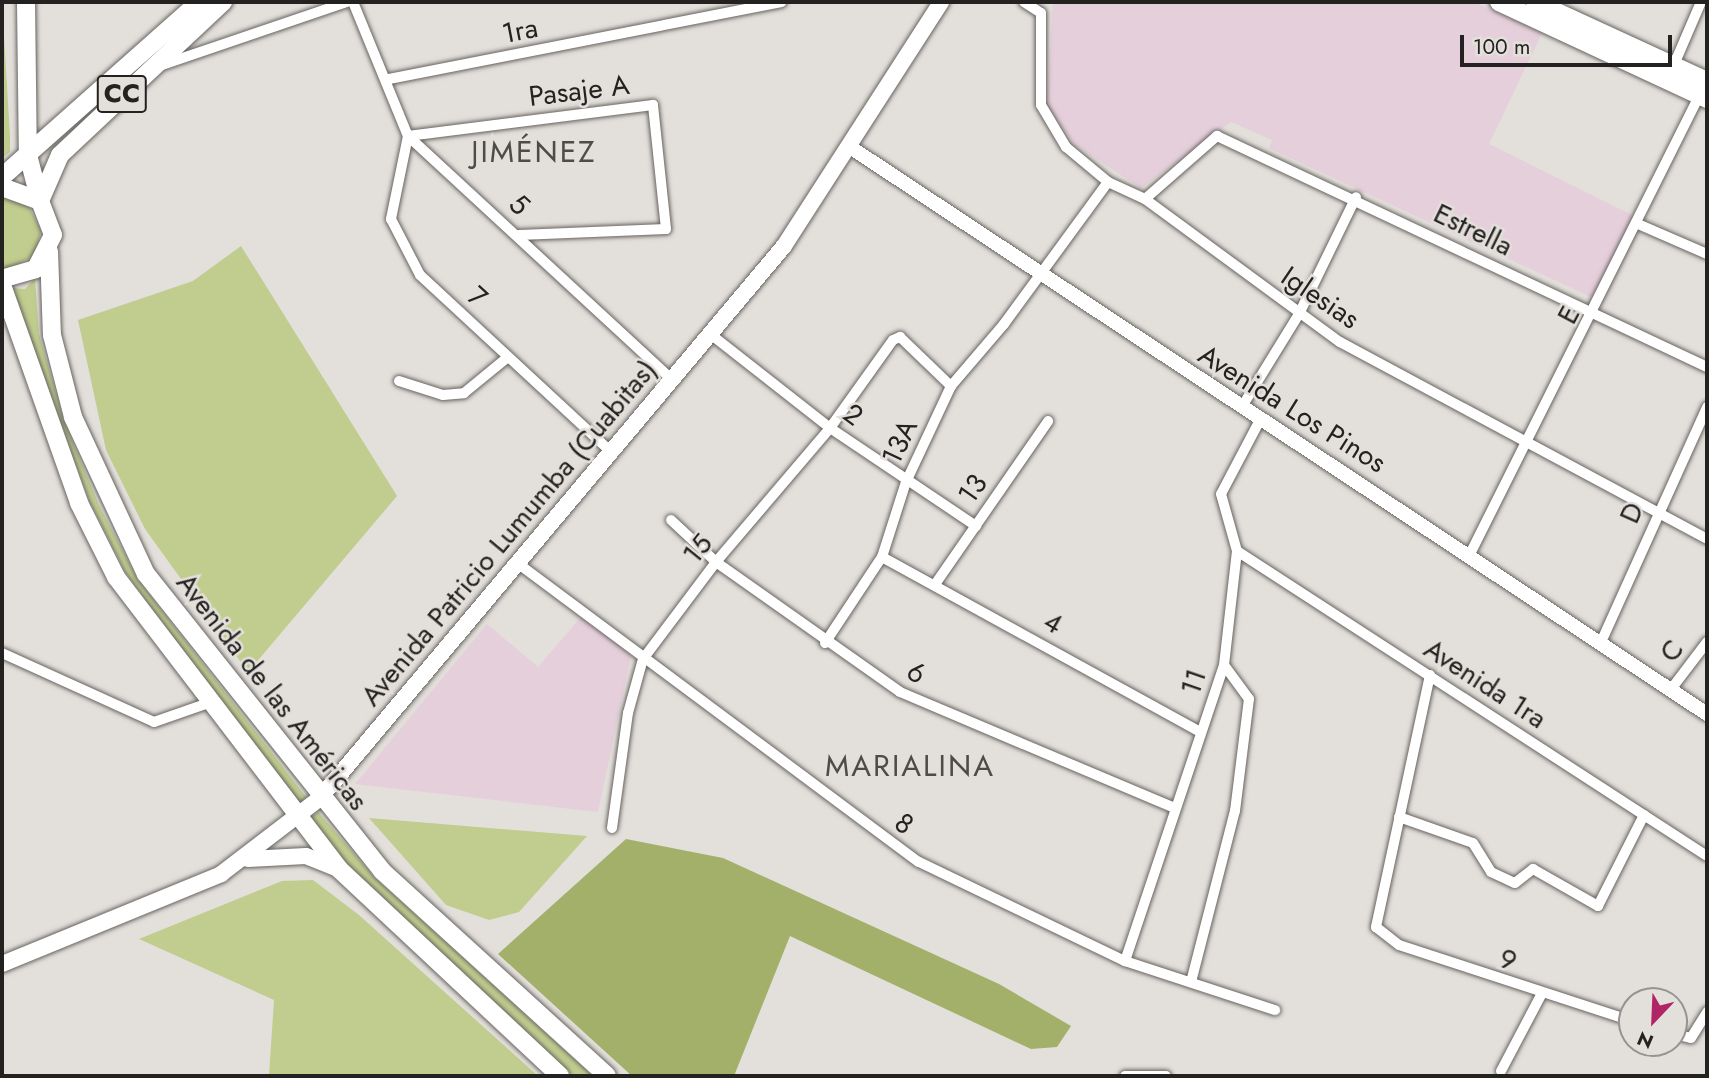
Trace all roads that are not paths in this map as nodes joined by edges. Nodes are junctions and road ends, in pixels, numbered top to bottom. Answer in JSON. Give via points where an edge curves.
{"nodes":[{"id":1,"x":26,"y":2,"type":"edge"},
{"id":2,"x":200,"y":2,"type":"edge"},
{"id":3,"x":223,"y":2,"type":"edge"},
{"id":4,"x":347,"y":2,"type":"edge"},
{"id":5,"x":353,"y":2,"type":"edge"},
{"id":6,"x":941,"y":2,"type":"edge"},
{"id":7,"x":1024,"y":2,"type":"edge"},
{"id":8,"x":1499,"y":2,"type":"edge"},
{"id":9,"x":1535,"y":2,"type":"edge"},
{"id":10,"x":1700,"y":2,"type":"edge"},
{"id":11,"x":783,"y":3,"type":"edge"},
{"id":12,"x":1568,"y":27,"type":"junction"},
{"id":13,"x":1673,"y":67,"type":"junction"},
{"id":14,"x":149,"y":69,"type":"junction"},
{"id":15,"x":389,"y":79,"type":"junction"},
{"id":16,"x":1705,"y":92,"type":"edge"},
{"id":17,"x":28,"y":109,"type":"junction"},
{"id":18,"x":71,"y":120,"type":"junction"},
{"id":19,"x":408,"y":136,"type":"junction"},
{"id":20,"x":850,"y":147,"type":"junction"},
{"id":21,"x":28,"y":155,"type":"junction"},
{"id":22,"x":2,"y":177,"type":"edge"},
{"id":23,"x":1108,"y":182,"type":"junction"},
{"id":24,"x":2,"y":187,"type":"edge"},
{"id":25,"x":1356,"y":197,"type":"junction"},
{"id":26,"x":1145,"y":199,"type":"junction"},
{"id":27,"x":40,"y":201,"type":"junction"},
{"id":28,"x":1639,"y":224,"type":"junction"},
{"id":29,"x":519,"y":235,"type":"junction"},
{"id":30,"x":49,"y":251,"type":"junction"},
{"id":31,"x":1707,"y":254,"type":"edge"},
{"id":32,"x":1038,"y":272,"type":"junction"},
{"id":33,"x":2,"y":279,"type":"edge"},
{"id":34,"x":2,"y":285,"type":"edge"},
{"id":35,"x":1298,"y":314,"type":"junction"},
{"id":36,"x":1595,"y":315,"type":"junction"},
{"id":37,"x":709,"y":334,"type":"junction"},
{"id":38,"x":508,"y":357,"type":"junction"},
{"id":39,"x":1707,"y":368,"type":"edge"},
{"id":40,"x":672,"y":380,"type":"junction"},
{"id":41,"x":399,"y":381,"type":"dead end"},
{"id":42,"x":951,"y":386,"type":"junction"},
{"id":43,"x":1243,"y":405,"type":"junction"},
{"id":44,"x":1707,"y":407,"type":"edge"},
{"id":45,"x":1261,"y":418,"type":"junction"},
{"id":46,"x":1048,"y":421,"type":"dead end"},
{"id":47,"x":831,"y":428,"type":"junction"},
{"id":48,"x":1524,"y":442,"type":"junction"},
{"id":49,"x":613,"y":454,"type":"junction"},
{"id":50,"x":906,"y":482,"type":"junction"},
{"id":51,"x":1658,"y":510,"type":"junction"},
{"id":52,"x":671,"y":520,"type":"dead end"},
{"id":53,"x":976,"y":526,"type":"junction"},
{"id":54,"x":1707,"y":539,"type":"edge"},
{"id":55,"x":1237,"y":551,"type":"junction"},
{"id":56,"x":1471,"y":552,"type":"junction"},
{"id":57,"x":882,"y":556,"type":"junction"},
{"id":58,"x":716,"y":562,"type":"junction"},
{"id":59,"x":520,"y":565,"type":"junction"},
{"id":60,"x":936,"y":583,"type":"junction"},
{"id":61,"x":1602,"y":640,"type":"junction"},
{"id":62,"x":1707,"y":642,"type":"edge"},
{"id":63,"x":825,"y":643,"type":"junction"},
{"id":64,"x":2,"y":653,"type":"edge"},
{"id":65,"x":643,"y":659,"type":"junction"},
{"id":66,"x":1224,"y":665,"type":"junction"},
{"id":67,"x":1430,"y":675,"type":"junction"},
{"id":68,"x":1672,"y":688,"type":"junction"},
{"id":69,"x":211,"y":702,"type":"junction"},
{"id":70,"x":1707,"y":713,"type":"edge"},
{"id":71,"x":1200,"y":732,"type":"junction"},
{"id":72,"x":320,"y":798,"type":"junction"},
{"id":73,"x":1174,"y":808,"type":"junction"},
{"id":74,"x":1644,"y":815,"type":"junction"},
{"id":75,"x":1399,"y":817,"type":"junction"},
{"id":76,"x":297,"y":819,"type":"junction"},
{"id":77,"x":612,"y":828,"type":"dead end"},
{"id":78,"x":1707,"y":856,"type":"edge"},
{"id":79,"x":246,"y":859,"type":"junction"},
{"id":80,"x":339,"y":869,"type":"junction"},
{"id":81,"x":1125,"y":961,"type":"junction"},
{"id":82,"x":2,"y":964,"type":"edge"},
{"id":83,"x":1191,"y":982,"type":"junction"},
{"id":84,"x":1541,"y":995,"type":"junction"},
{"id":85,"x":1275,"y":1010,"type":"dead end"},
{"id":86,"x":1707,"y":1012,"type":"edge"},
{"id":87,"x":1618,"y":1017,"type":"edge"},
{"id":88,"x":1688,"y":1037,"type":"edge"},
{"id":89,"x":1501,"y":1071,"type":"dead end"},
{"id":90,"x":560,"y":1076,"type":"edge"},
{"id":91,"x":607,"y":1076,"type":"edge"},
{"id":92,"x":1125,"y":1076,"type":"edge"},
{"id":93,"x":1166,"y":1076,"type":"edge"}],
"edges":[{"from":1,"to":17,"type":"main road"},
{"from":2,"to":18,"type":"main road","number":"CC"},
{"from":3,"to":14,"type":"main road","number":"CC"},
{"from":4,"to":14,"type":"street"},
{"from":5,"to":15,"type":"street","name":"5"},
{"from":6,"to":20,"type":"main road","name":"Avenida Patricio Lumumba (Cuabitas)"},
{"from":7,"to":23,"type":"street","name":"Iglesias","via":[[1041,13],[1041,106],[1066,147]]},
{"from":8,"to":12,"type":"main road"},
{"from":9,"to":12,"type":"main road"},
{"from":10,"to":13,"type":"street"},
{"from":11,"to":15,"type":"street","name":"1ra"},
{"from":12,"to":13,"type":"main road"},
{"from":12,"to":16,"type":"main road"},
{"from":13,"to":16,"type":"main road"},
{"from":14,"to":27,"type":"main road","number":"CC","via":[[61,155]]},
{"from":15,"to":19,"type":"street","name":"5"},
{"from":16,"to":28,"type":"street","name":"E"},
{"from":17,"to":18,"type":"main road","via":[[46,124]]},
{"from":17,"to":21,"type":"main road"},
{"from":18,"to":21,"type":"main road","number":"CC"},
{"from":19,"to":29,"type":"street","name":"5"},
{"from":19,"to":29,"type":"street","name":"Pasaje A","via":[[653,105],[666,229]]},
{"from":19,"to":38,"type":"street","name":"7","via":[[391,219],[395,236],[420,275]]},
{"from":20,"to":32,"type":"street","name":"Avenida Los Pinos"},
{"from":20,"to":37,"type":"main road","name":"Avenida Patricio Lumumba (Cuabitas)","via":[[784,246]]},
{"from":21,"to":22,"type":"main road","number":"CC"},
{"from":21,"to":27,"type":"main road"},
{"from":23,"to":26,"type":"street","name":"Iglesias"},
{"from":23,"to":32,"type":"street"},
{"from":24,"to":27,"type":"main road"},
{"from":25,"to":26,"type":"street","name":"Estrella","via":[[1217,136]]},
{"from":25,"to":35,"type":"street"},
{"from":25,"to":36,"type":"street","name":"Estrella"},
{"from":26,"to":35,"type":"street","name":"Iglesias"},
{"from":27,"to":30,"type":"main road","name":"Avenida de las Américas","via":[[52,223]]},
{"from":28,"to":31,"type":"street"},
{"from":28,"to":36,"type":"street","name":"E"},
{"from":29,"to":40,"type":"street","name":"5"},
{"from":30,"to":33,"type":"main road","via":[[29,273]]},
{"from":30,"to":72,"type":"main road","name":"Avenida de las Américas","via":[[52,335],[73,417],[108,500],[146,574]]},
{"from":32,"to":42,"type":"street","name":"13A","via":[[1004,324]]},
{"from":32,"to":43,"type":"street","name":"Avenida Los Pinos"},
{"from":34,"to":69,"type":"main road","name":"Avenida de las Américas","via":[[79,503],[116,577]]},
{"from":35,"to":43,"type":"street"},
{"from":35,"to":48,"type":"street","name":"Iglesias"},
{"from":36,"to":39,"type":"street","name":"Estrella"},
{"from":36,"to":48,"type":"street","name":"E"},
{"from":37,"to":40,"type":"main road","name":"Avenida Patricio Lumumba (Cuabitas)"},
{"from":37,"to":47,"type":"street","name":"2"},
{"from":38,"to":41,"type":"street","via":[[464,393],[443,396]]},
{"from":38,"to":49,"type":"street","name":"7"},
{"from":40,"to":49,"type":"main road","name":"Avenida Patricio Lumumba (Cuabitas)"},
{"from":42,"to":47,"type":"street","name":"15","via":[[900,337]]},
{"from":42,"to":50,"type":"street","name":"13A"},
{"from":43,"to":45,"type":"street","name":"Avenida Los Pinos"},
{"from":44,"to":51,"type":"street","name":"D"},
{"from":45,"to":55,"type":"street","name":"11","via":[[1221,494]]},
{"from":45,"to":56,"type":"street","name":"Avenida Los Pinos"},
{"from":46,"to":53,"type":"street","name":"13"},
{"from":47,"to":50,"type":"street","name":"2"},
{"from":47,"to":58,"type":"street","name":"15"},
{"from":48,"to":51,"type":"street","name":"Iglesias"},
{"from":48,"to":56,"type":"street","name":"E"},
{"from":49,"to":59,"type":"main road","name":"Avenida Patricio Lumumba (Cuabitas)"},
{"from":50,"to":53,"type":"street","name":"2"},
{"from":50,"to":57,"type":"street","name":"13A"},
{"from":51,"to":54,"type":"street","name":"Iglesias"},
{"from":51,"to":61,"type":"street","name":"D"},
{"from":52,"to":58,"type":"street","name":"6"},
{"from":53,"to":60,"type":"street","name":"13"},
{"from":55,"to":66,"type":"street","name":"11"},
{"from":55,"to":67,"type":"street","name":"Avenida 1ra"},
{"from":56,"to":61,"type":"street","name":"Avenida Los Pinos"},
{"from":57,"to":60,"type":"street","name":"4"},
{"from":57,"to":63,"type":"street","name":"13A"},
{"from":58,"to":63,"type":"street","name":"6"},
{"from":58,"to":65,"type":"street","name":"15"},
{"from":59,"to":65,"type":"street","name":"8"},
{"from":59,"to":72,"type":"main road","name":"Avenida Patricio Lumumba (Cuabitas)"},
{"from":60,"to":71,"type":"street","name":"4"},
{"from":61,"to":68,"type":"street","name":"Avenida Los Pinos"},
{"from":62,"to":68,"type":"street","name":"C"},
{"from":63,"to":73,"type":"street","name":"6","via":[[900,692]]},
{"from":64,"to":69,"type":"street","via":[[154,722]]},
{"from":65,"to":77,"type":"street","name":"15","via":[[628,713]]},
{"from":65,"to":81,"type":"street","name":"8","via":[[919,862]]},
{"from":66,"to":71,"type":"street","name":"11"},
{"from":66,"to":83,"type":"street","via":[[1249,699],[1235,811]]},
{"from":67,"to":74,"type":"street","name":"Avenida 1ra"},
{"from":67,"to":75,"type":"street"},
{"from":68,"to":70,"type":"street","name":"Avenida Los Pinos"},
{"from":69,"to":76,"type":"main road","name":"Avenida de las Américas"},
{"from":71,"to":73,"type":"street","name":"11"},
{"from":72,"to":76,"type":"main road","name":"Avenida Patricio Lumumba (Cuabitas)"},
{"from":72,"to":91,"type":"main road","name":"Avenida de las Américas","via":[[382,871]]},
{"from":73,"to":81,"type":"street","name":"11"},
{"from":74,"to":75,"type":"street","via":[[1598,906],[1533,869],[1515,883],[1491,872],[1473,843]]},
{"from":74,"to":78,"type":"street","name":"Avenida 1ra"},
{"from":75,"to":84,"type":"street","name":"9","via":[[1376,927],[1399,945]]},
{"from":76,"to":79,"type":"main road","name":"Avenida Patricio Lumumba (Cuabitas)"},
{"from":76,"to":80,"type":"main road","name":"Avenida de las Américas"},
{"from":79,"to":80,"type":"main road","via":[[306,856]]},
{"from":79,"to":82,"type":"main road","name":"Avenida Patricio Lumumba (Cuabitas)"},
{"from":80,"to":90,"type":"main road","name":"Avenida de las Américas"},
{"from":81,"to":83,"type":"street","name":"8"},
{"from":83,"to":85,"type":"street","name":"8"},
{"from":84,"to":87,"type":"street","name":"9"},
{"from":84,"to":89,"type":"street"},
{"from":86,"to":88,"type":"street"},
{"from":92,"to":93,"type":"street"}]}
